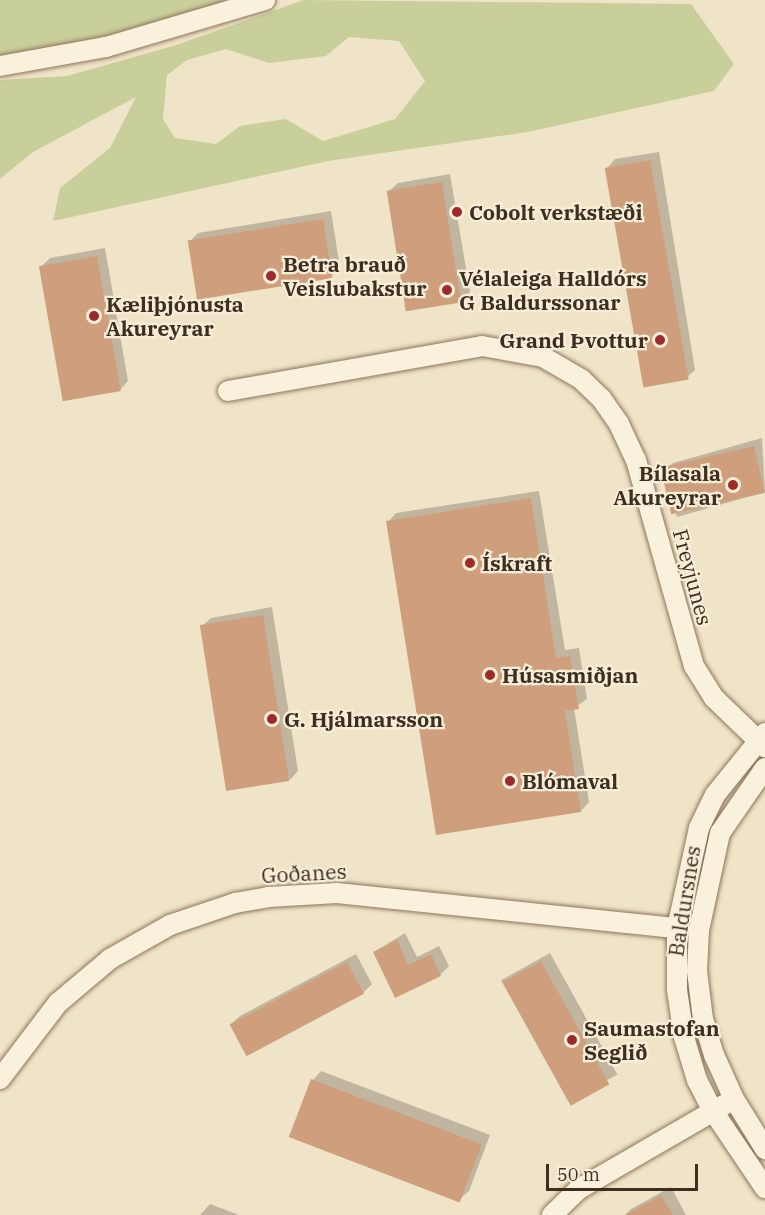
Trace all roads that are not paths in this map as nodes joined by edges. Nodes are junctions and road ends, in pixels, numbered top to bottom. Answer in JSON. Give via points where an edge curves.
{"nodes":[{"id":1,"x":265,"y":0,"type":"edge"},
{"id":2,"x":0,"y":66,"type":"edge"},
{"id":3,"x":228,"y":391,"type":"dead end"},
{"id":4,"x":762,"y":740,"type":"edge"},
{"id":5,"x":765,"y":768,"type":"edge"},
{"id":6,"x":677,"y":928,"type":"junction"},
{"id":7,"x":0,"y":1079,"type":"edge"},
{"id":8,"x":734,"y":1099,"type":"junction"},
{"id":9,"x":713,"y":1111,"type":"junction"},
{"id":10,"x":765,"y":1149,"type":"edge"},
{"id":11,"x":765,"y":1188,"type":"edge"},
{"id":12,"x":552,"y":1215,"type":"edge"}],
"edges":[{"from":1,"to":2,"type":"street","via":[[105,47]]},
{"from":3,"to":4,"type":"street","name":"Freyjunes","via":[[482,346],[543,357],[581,379],[602,398],[636,460],[694,666],[714,698]]},
{"from":4,"to":6,"type":"street","name":"Baldursnes","via":[[715,795],[699,828],[682,890]]},
{"from":5,"to":8,"type":"street","name":"Baldursnes","via":[[720,833],[699,930],[697,971],[704,1019]]},
{"from":6,"to":7,"type":"street","name":"Goðanes","via":[[337,893],[235,903],[170,925],[110,959],[58,1003]]},
{"from":6,"to":9,"type":"street","name":"Baldursnes","via":[[677,990],[684,1037],[697,1080]]},
{"from":8,"to":9,"type":"street"},
{"from":8,"to":10,"type":"street","name":"Baldursnes"},
{"from":9,"to":11,"type":"street","name":"Baldursnes"},
{"from":9,"to":12,"type":"street","via":[[579,1189]]}]}
